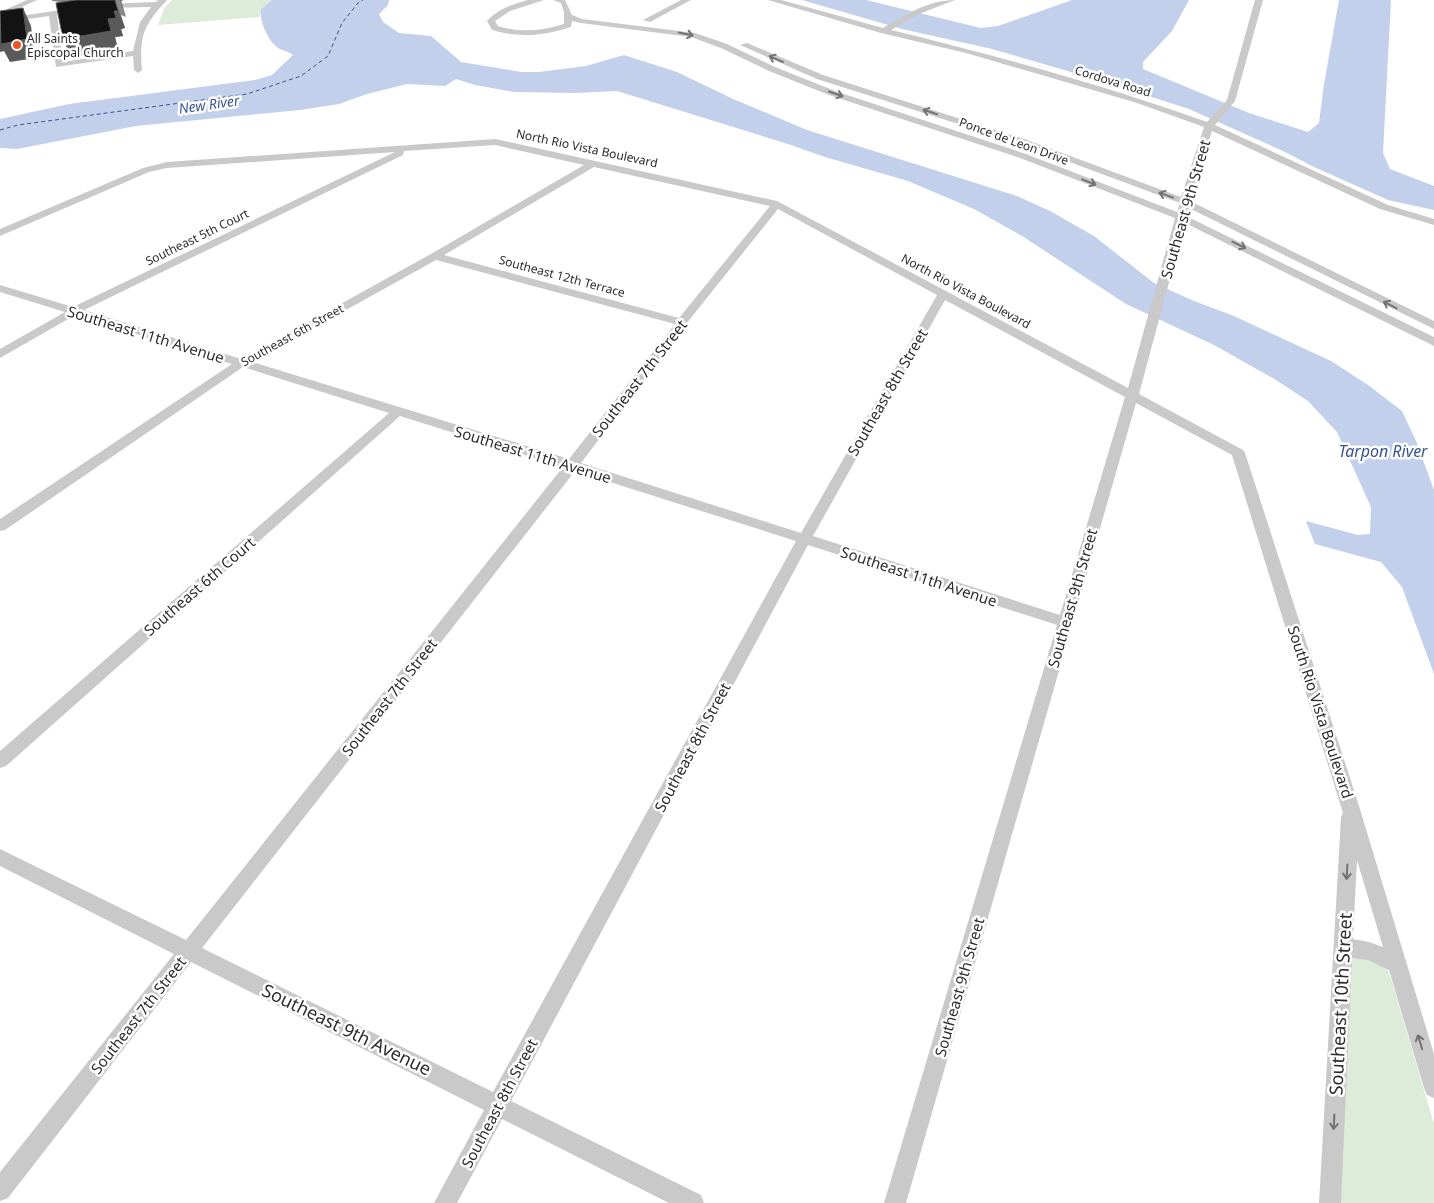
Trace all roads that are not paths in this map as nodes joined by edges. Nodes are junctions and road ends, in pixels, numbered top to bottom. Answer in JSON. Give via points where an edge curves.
{"nodes":[{"id":1,"x":33,"y":0,"type":"edge"},
{"id":2,"x":540,"y":0,"type":"edge"},
{"id":3,"x":557,"y":0,"type":"edge"},
{"id":4,"x":687,"y":0,"type":"edge"},
{"id":5,"x":772,"y":0,"type":"edge"},
{"id":6,"x":951,"y":0,"type":"edge"},
{"id":7,"x":1259,"y":0,"type":"edge"},
{"id":8,"x":160,"y":2,"type":"edge"},
{"id":9,"x":53,"y":13,"type":"junction"},
{"id":10,"x":568,"y":14,"type":"junction"},
{"id":11,"x":0,"y":15,"type":"edge"},
{"id":12,"x":647,"y":20,"type":"junction"},
{"id":13,"x":0,"y":21,"type":"edge"},
{"id":14,"x":887,"y":29,"type":"junction"},
{"id":15,"x":136,"y":53,"type":"junction"},
{"id":16,"x":138,"y":70,"type":"dead end"},
{"id":17,"x":1209,"y":126,"type":"junction"},
{"id":18,"x":408,"y":149,"type":"junction"},
{"id":19,"x":594,"y":163,"type":"junction"},
{"id":20,"x":1185,"y":202,"type":"junction"},
{"id":21,"x":778,"y":204,"type":"junction"},
{"id":22,"x":1181,"y":217,"type":"junction"},
{"id":23,"x":1434,"y":222,"type":"edge"},
{"id":24,"x":0,"y":233,"type":"edge"},
{"id":25,"x":435,"y":256,"type":"junction"},
{"id":26,"x":0,"y":288,"type":"edge"},
{"id":27,"x":943,"y":294,"type":"junction"},
{"id":28,"x":74,"y":312,"type":"junction"},
{"id":29,"x":1411,"y":316,"type":"junction"},
{"id":30,"x":1391,"y":319,"type":"junction"},
{"id":31,"x":1434,"y":320,"type":"edge"},
{"id":32,"x":682,"y":322,"type":"junction"},
{"id":33,"x":1434,"y":326,"type":"edge"},
{"id":34,"x":1434,"y":342,"type":"edge"},
{"id":35,"x":0,"y":354,"type":"edge"},
{"id":36,"x":240,"y":364,"type":"junction"},
{"id":37,"x":1132,"y":396,"type":"junction"},
{"id":38,"x":397,"y":412,"type":"junction"},
{"id":39,"x":572,"y":465,"type":"junction"},
{"id":40,"x":0,"y":526,"type":"edge"},
{"id":41,"x":804,"y":539,"type":"junction"},
{"id":42,"x":1065,"y":622,"type":"junction"},
{"id":43,"x":0,"y":761,"type":"edge"},
{"id":44,"x":1350,"y":806,"type":"junction"},
{"id":45,"x":0,"y":857,"type":"edge"},
{"id":46,"x":1343,"y":947,"type":"junction"},
{"id":47,"x":189,"y":951,"type":"junction"},
{"id":48,"x":1397,"y":964,"type":"junction"},
{"id":49,"x":1434,"y":1088,"type":"edge"},
{"id":50,"x":498,"y":1104,"type":"junction"},
{"id":51,"x":0,"y":1190,"type":"edge"},
{"id":52,"x":445,"y":1203,"type":"edge"},
{"id":53,"x":694,"y":1203,"type":"edge"},
{"id":54,"x":895,"y":1203,"type":"edge"},
{"id":55,"x":1330,"y":1203,"type":"edge"}],
"edges":[{"from":1,"to":11,"type":"street"},
{"from":2,"to":10,"type":"street","via":[[519,4],[499,13],[491,21],[495,28],[513,34],[529,34],[568,25]]},
{"from":3,"to":10,"type":"street","via":[[564,2]]},
{"from":4,"to":12,"type":"street"},
{"from":5,"to":14,"type":"street","name":"Cordova Road"},
{"from":6,"to":14,"type":"street","via":[[916,12]]},
{"from":7,"to":17,"type":"street","name":"Southeast 9th Street","via":[[1232,101]]},
{"from":8,"to":9,"type":"street"},
{"from":8,"to":15,"type":"street","via":[[138,35]]},
{"from":9,"to":13,"type":"street"},
{"from":9,"to":15,"type":"street","via":[[59,65]]},
{"from":10,"to":12,"type":"street","name":"Ponce de Leon Drive"},
{"from":10,"to":22,"type":"street","name":"Ponce de Leon Drive","one_way":true,"via":[[581,21],[692,35],[832,93],[1023,156]]},
{"from":20,"to":12,"type":"street","name":"Ponce de Leon Drive","one_way":true,"via":[[1024,142],[820,77],[702,27]]},
{"from":14,"to":17,"type":"street","name":"Cordova Road","via":[[1140,101]]},
{"from":15,"to":16,"type":"street"},
{"from":17,"to":20,"type":"street","name":"Southeast 9th Street"},
{"from":17,"to":23,"type":"street","name":"Cordova Road","via":[[1384,208]]},
{"from":18,"to":19,"type":"street","name":"North Rio Vista Boulevard","via":[[495,142]]},
{"from":18,"to":24,"type":"street","name":"North Rio Vista Boulevard","via":[[166,165],[146,170]]},
{"from":18,"to":28,"type":"street","name":"Southeast 5th Court"},
{"from":19,"to":21,"type":"street","name":"North Rio Vista Boulevard"},
{"from":19,"to":25,"type":"street","name":"Southeast 6th Street"},
{"from":20,"to":22,"type":"street","name":"Southeast 9th Street"},
{"from":29,"to":20,"type":"street","name":"Ponce de Leon Drive","one_way":true},
{"from":21,"to":27,"type":"street","name":"North Rio Vista Boulevard"},
{"from":21,"to":32,"type":"street","name":"Southeast 7th Street"},
{"from":22,"to":30,"type":"street","name":"Ponce de Leon Drive","one_way":true},
{"from":22,"to":37,"type":"street","name":"Southeast 9th Street"},
{"from":25,"to":32,"type":"street","name":"Southeast 12th Terrace"},
{"from":25,"to":36,"type":"street","name":"Southeast 6th Street"},
{"from":26,"to":28,"type":"street","name":"Southeast 11th Avenue"},
{"from":27,"to":37,"type":"street","name":"North Rio Vista Boulevard"},
{"from":27,"to":41,"type":"street","name":"Southeast 8th Street"},
{"from":28,"to":35,"type":"street","name":"Southeast 5th Court"},
{"from":28,"to":36,"type":"street","name":"Southeast 11th Avenue"},
{"from":29,"to":30,"type":"street"},
{"from":29,"to":31,"type":"street"},
{"from":29,"to":33,"type":"street","name":"Ponce de Leon Drive"},
{"from":30,"to":34,"type":"street","name":"Ponce de Leon Drive"},
{"from":32,"to":39,"type":"street","name":"Southeast 7th Street"},
{"from":36,"to":38,"type":"street","name":"Southeast 11th Avenue"},
{"from":36,"to":40,"type":"street","name":"Southeast 6th Street"},
{"from":37,"to":42,"type":"street","name":"Southeast 9th Street"},
{"from":37,"to":44,"type":"street","name":"South Rio Vista Boulevard","via":[[1238,453]]},
{"from":38,"to":39,"type":"street","name":"Southeast 11th Avenue"},
{"from":38,"to":43,"type":"street","name":"Southeast 6th Court"},
{"from":39,"to":41,"type":"street","name":"Southeast 11th Avenue"},
{"from":39,"to":47,"type":"street","name":"Southeast 7th Street"},
{"from":41,"to":42,"type":"street","name":"Southeast 11th Avenue"},
{"from":41,"to":50,"type":"street","name":"Southeast 8th Street"},
{"from":42,"to":54,"type":"street","name":"Southeast 9th Street"},
{"from":44,"to":46,"type":"street","name":"Southeast 10th Street","one_way":true},
{"from":44,"to":48,"type":"street","name":"South Rio Vista Boulevard"},
{"from":45,"to":47,"type":"street","name":"Southeast 9th Avenue"},
{"from":46,"to":48,"type":"street","via":[[1369,951]]},
{"from":46,"to":55,"type":"street","name":"Southeast 10th Street","one_way":true},
{"from":47,"to":50,"type":"street","name":"Southeast 9th Avenue"},
{"from":47,"to":51,"type":"street","name":"Southeast 7th Street"},
{"from":49,"to":48,"type":"street","name":"South Rio Vista Boulevard","one_way":true},
{"from":50,"to":52,"type":"street","name":"Southeast 8th Street"},
{"from":50,"to":53,"type":"street","name":"Southeast 9th Avenue"}]}
